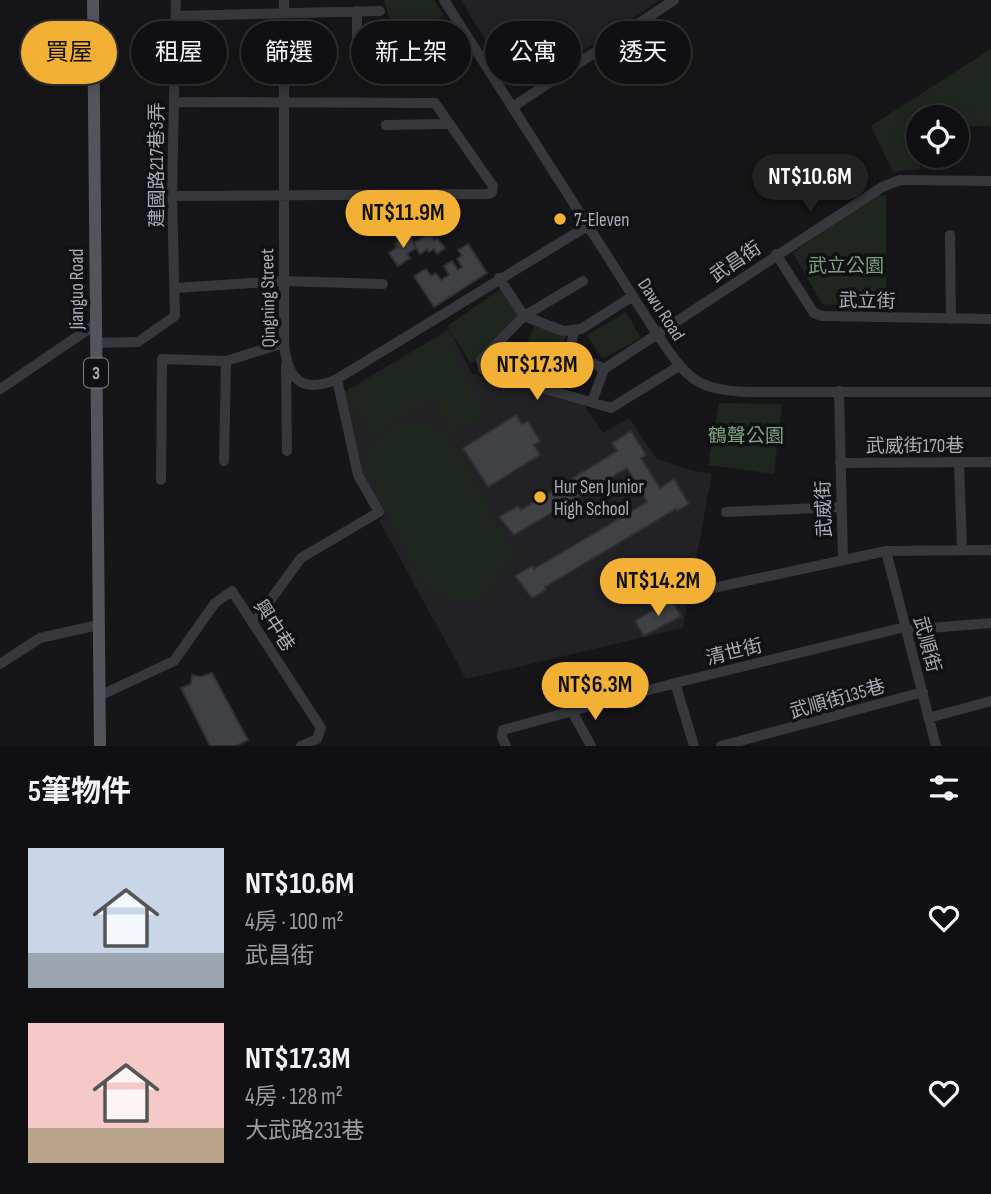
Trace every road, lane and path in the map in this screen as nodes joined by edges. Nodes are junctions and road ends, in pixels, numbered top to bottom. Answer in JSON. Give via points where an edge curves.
{"nodes":[{"id":1,"x":93,"y":0,"type":"edge"},
{"id":2,"x":176,"y":0,"type":"edge"},
{"id":3,"x":284,"y":0,"type":"edge"},
{"id":4,"x":444,"y":0,"type":"edge"},
{"id":5,"x":674,"y":0,"type":"edge"},
{"id":6,"x":380,"y":11,"type":"dead end"},
{"id":7,"x":357,"y":12,"type":"junction"},
{"id":8,"x":284,"y":14,"type":"junction"},
{"id":9,"x":176,"y":16,"type":"junction"},
{"id":10,"x":357,"y":21,"type":"edge"},
{"id":11,"x":282,"y":100,"type":"junction"},
{"id":12,"x":174,"y":102,"type":"junction"},
{"id":13,"x":514,"y":106,"type":"junction"},
{"id":14,"x":450,"y":124,"type":"junction"},
{"id":15,"x":386,"y":125,"type":"dead end"},
{"id":16,"x":991,"y":181,"type":"edge"},
{"id":17,"x":284,"y":194,"type":"junction"},
{"id":18,"x":172,"y":196,"type":"junction"},
{"id":19,"x":589,"y":225,"type":"junction"},
{"id":20,"x":950,"y":235,"type":"dead end"},
{"id":21,"x":776,"y":254,"type":"junction"},
{"id":22,"x":499,"y":278,"type":"junction"},
{"id":23,"x":284,"y":281,"type":"junction"},
{"id":24,"x":583,"y":281,"type":"dead end"},
{"id":25,"x":383,"y":284,"type":"dead end"},
{"id":26,"x":175,"y":288,"type":"junction"},
{"id":27,"x":633,"y":296,"type":"junction"},
{"id":28,"x":524,"y":316,"type":"junction"},
{"id":29,"x":951,"y":319,"type":"junction"},
{"id":30,"x":991,"y":319,"type":"edge"},
{"id":31,"x":96,"y":324,"type":"junction"},
{"id":32,"x":574,"y":331,"type":"junction"},
{"id":33,"x":657,"y":334,"type":"junction"},
{"id":34,"x":284,"y":343,"type":"junction"},
{"id":35,"x":96,"y":344,"type":"junction"},
{"id":36,"x":226,"y":360,"type":"junction"},
{"id":37,"x":286,"y":365,"type":"junction"},
{"id":38,"x":679,"y":366,"type":"junction"},
{"id":39,"x":604,"y":369,"type":"junction"},
{"id":40,"x":337,"y":379,"type":"junction"},
{"id":41,"x":0,"y":388,"type":"edge"},
{"id":42,"x":839,"y":391,"type":"junction"},
{"id":43,"x":991,"y":392,"type":"edge"},
{"id":44,"x":592,"y":402,"type":"junction"},
{"id":45,"x":287,"y":451,"type":"dead end"},
{"id":46,"x":224,"y":461,"type":"dead end"},
{"id":47,"x":991,"y":462,"type":"edge"},
{"id":48,"x":839,"y":463,"type":"junction"},
{"id":49,"x":959,"y":463,"type":"junction"},
{"id":50,"x":161,"y":480,"type":"dead end"},
{"id":51,"x":840,"y":507,"type":"junction"},
{"id":52,"x":726,"y":512,"type":"dead end"},
{"id":53,"x":962,"y":550,"type":"junction"},
{"id":54,"x":991,"y":550,"type":"edge"},
{"id":55,"x":886,"y":551,"type":"junction"},
{"id":56,"x":843,"y":560,"type":"junction"},
{"id":57,"x":713,"y":588,"type":"dead end"},
{"id":58,"x":253,"y":624,"type":"junction"},
{"id":59,"x":991,"y":624,"type":"edge"},
{"id":60,"x":98,"y":625,"type":"junction"},
{"id":61,"x":905,"y":628,"type":"junction"},
{"id":62,"x":0,"y":664,"type":"edge"},
{"id":63,"x":676,"y":683,"type":"junction"},
{"id":64,"x":923,"y":692,"type":"junction"},
{"id":65,"x":99,"y":696,"type":"junction"},
{"id":66,"x":991,"y":701,"type":"edge"},
{"id":67,"x":573,"y":713,"type":"junction"},
{"id":68,"x":928,"y":718,"type":"junction"},
{"id":69,"x":772,"y":735,"type":"junction"},
{"id":70,"x":100,"y":746,"type":"edge"},
{"id":71,"x":300,"y":746,"type":"edge"},
{"id":72,"x":506,"y":746,"type":"edge"},
{"id":73,"x":591,"y":746,"type":"edge"},
{"id":74,"x":694,"y":746,"type":"edge"},
{"id":75,"x":721,"y":746,"type":"edge"},
{"id":76,"x":774,"y":746,"type":"edge"},
{"id":77,"x":936,"y":746,"type":"edge"}],
"edges":[{"from":1,"to":31,"type":"main road","name":"Jianguo Road","number":"3"},
{"from":2,"to":9,"type":"street","name":"建國路217巷3弄"},
{"from":3,"to":8,"type":"street","name":"Qingning Street"},
{"from":4,"to":13,"type":"street","name":"Dawu Road"},
{"from":5,"to":13,"type":"street"},
{"from":6,"to":7,"type":"street"},
{"from":7,"to":8,"type":"street"},
{"from":7,"to":10,"type":"street"},
{"from":8,"to":9,"type":"street"},
{"from":8,"to":11,"type":"street","name":"Qingning Street"},
{"from":9,"to":12,"type":"street","name":"建國路217巷3弄"},
{"from":11,"to":12,"type":"street"},
{"from":11,"to":14,"type":"street","via":[[435,103]]},
{"from":11,"to":17,"type":"street","name":"Qingning Street"},
{"from":12,"to":18,"type":"street","name":"建國路217巷3弄"},
{"from":13,"to":19,"type":"street","name":"Dawu Road"},
{"from":14,"to":15,"type":"street"},
{"from":14,"to":17,"type":"street","via":[[491,181],[488,194]]},
{"from":16,"to":21,"type":"street","name":"武昌街","via":[[891,182]]},
{"from":17,"to":18,"type":"street"},
{"from":17,"to":23,"type":"street","name":"Qingning Street"},
{"from":18,"to":26,"type":"street","name":"建國路217巷3弄"},
{"from":19,"to":22,"type":"street","name":"Qingning Street"},
{"from":19,"to":27,"type":"street","name":"Dawu Road"},
{"from":20,"to":29,"type":"street"},
{"from":21,"to":29,"type":"street","name":"武立街","via":[[814,313],[822,316]]},
{"from":21,"to":33,"type":"street","name":"武昌街"},
{"from":22,"to":28,"type":"street"},
{"from":22,"to":40,"type":"street","name":"Qingning Street"},
{"from":23,"to":25,"type":"street"},
{"from":23,"to":26,"type":"street"},
{"from":23,"to":34,"type":"street","name":"Qingning Street"},
{"from":24,"to":28,"type":"street"},
{"from":26,"to":35,"type":"street","name":"建國路217巷3弄","via":[[175,316],[138,342]]},
{"from":27,"to":32,"type":"street"},
{"from":27,"to":33,"type":"street","name":"Dawu Road"},
{"from":28,"to":32,"type":"street"},
{"from":28,"to":44,"type":"street","via":[[481,360],[484,371]]},
{"from":29,"to":30,"type":"street","name":"武立街"},
{"from":31,"to":35,"type":"main road","name":"Jianguo Road","number":"3"},
{"from":31,"to":41,"type":"street"},
{"from":32,"to":39,"type":"street","via":[[571,346],[576,355]]},
{"from":33,"to":38,"type":"street","name":"Dawu Road"},
{"from":33,"to":39,"type":"street","name":"武昌街"},
{"from":34,"to":36,"type":"street"},
{"from":34,"to":37,"type":"street","name":"Qingning Street"},
{"from":35,"to":60,"type":"main road","name":"Jianguo Road","number":"3"},
{"from":36,"to":46,"type":"street"},
{"from":36,"to":50,"type":"street","via":[[162,359]]},
{"from":37,"to":40,"type":"street","name":"Qingning Street","via":[[294,378],[306,384],[320,386]]},
{"from":37,"to":45,"type":"street"},
{"from":38,"to":42,"type":"street","name":"Dawu Road","via":[[694,382],[717,391]]},
{"from":38,"to":44,"type":"street","via":[[611,408]]},
{"from":39,"to":44,"type":"street"},
{"from":40,"to":58,"type":"street","via":[[358,475],[379,512],[301,558]]},
{"from":42,"to":43,"type":"street","name":"Dawu Road"},
{"from":42,"to":48,"type":"street","name":"武威街"},
{"from":47,"to":49,"type":"street","name":"武威街170巷"},
{"from":48,"to":49,"type":"street","name":"武威街170巷"},
{"from":48,"to":51,"type":"street","name":"武威街"},
{"from":49,"to":53,"type":"street"},
{"from":51,"to":52,"type":"street"},
{"from":51,"to":56,"type":"street","name":"武威街"},
{"from":53,"to":54,"type":"street","name":"武威街"},
{"from":53,"to":55,"type":"street","name":"武威街"},
{"from":55,"to":56,"type":"street","name":"武威街"},
{"from":55,"to":61,"type":"street","name":"武順街"},
{"from":56,"to":57,"type":"street"},
{"from":58,"to":65,"type":"street","name":"興中巷","via":[[232,591],[215,603],[174,661]]},
{"from":58,"to":71,"type":"street","name":"興中巷","via":[[321,728],[317,739]]},
{"from":59,"to":61,"type":"street","name":"清世街"},
{"from":60,"to":62,"type":"street","via":[[40,638]]},
{"from":60,"to":65,"type":"main road","name":"Jianguo Road","number":"3"},
{"from":61,"to":63,"type":"street","name":"清世街"},
{"from":61,"to":64,"type":"street","name":"武順街"},
{"from":63,"to":67,"type":"street","name":"清世街"},
{"from":63,"to":74,"type":"street"},
{"from":64,"to":68,"type":"street","name":"武順街"},
{"from":64,"to":69,"type":"street","name":"武順街135巷"},
{"from":65,"to":70,"type":"main road","name":"Jianguo Road","number":"3"},
{"from":66,"to":68,"type":"street"},
{"from":67,"to":72,"type":"street","name":"清世街","via":[[503,730]]},
{"from":67,"to":73,"type":"street"},
{"from":68,"to":77,"type":"street","name":"武順街"},
{"from":69,"to":75,"type":"street"},
{"from":69,"to":76,"type":"street","name":"武順街135巷"}]}
